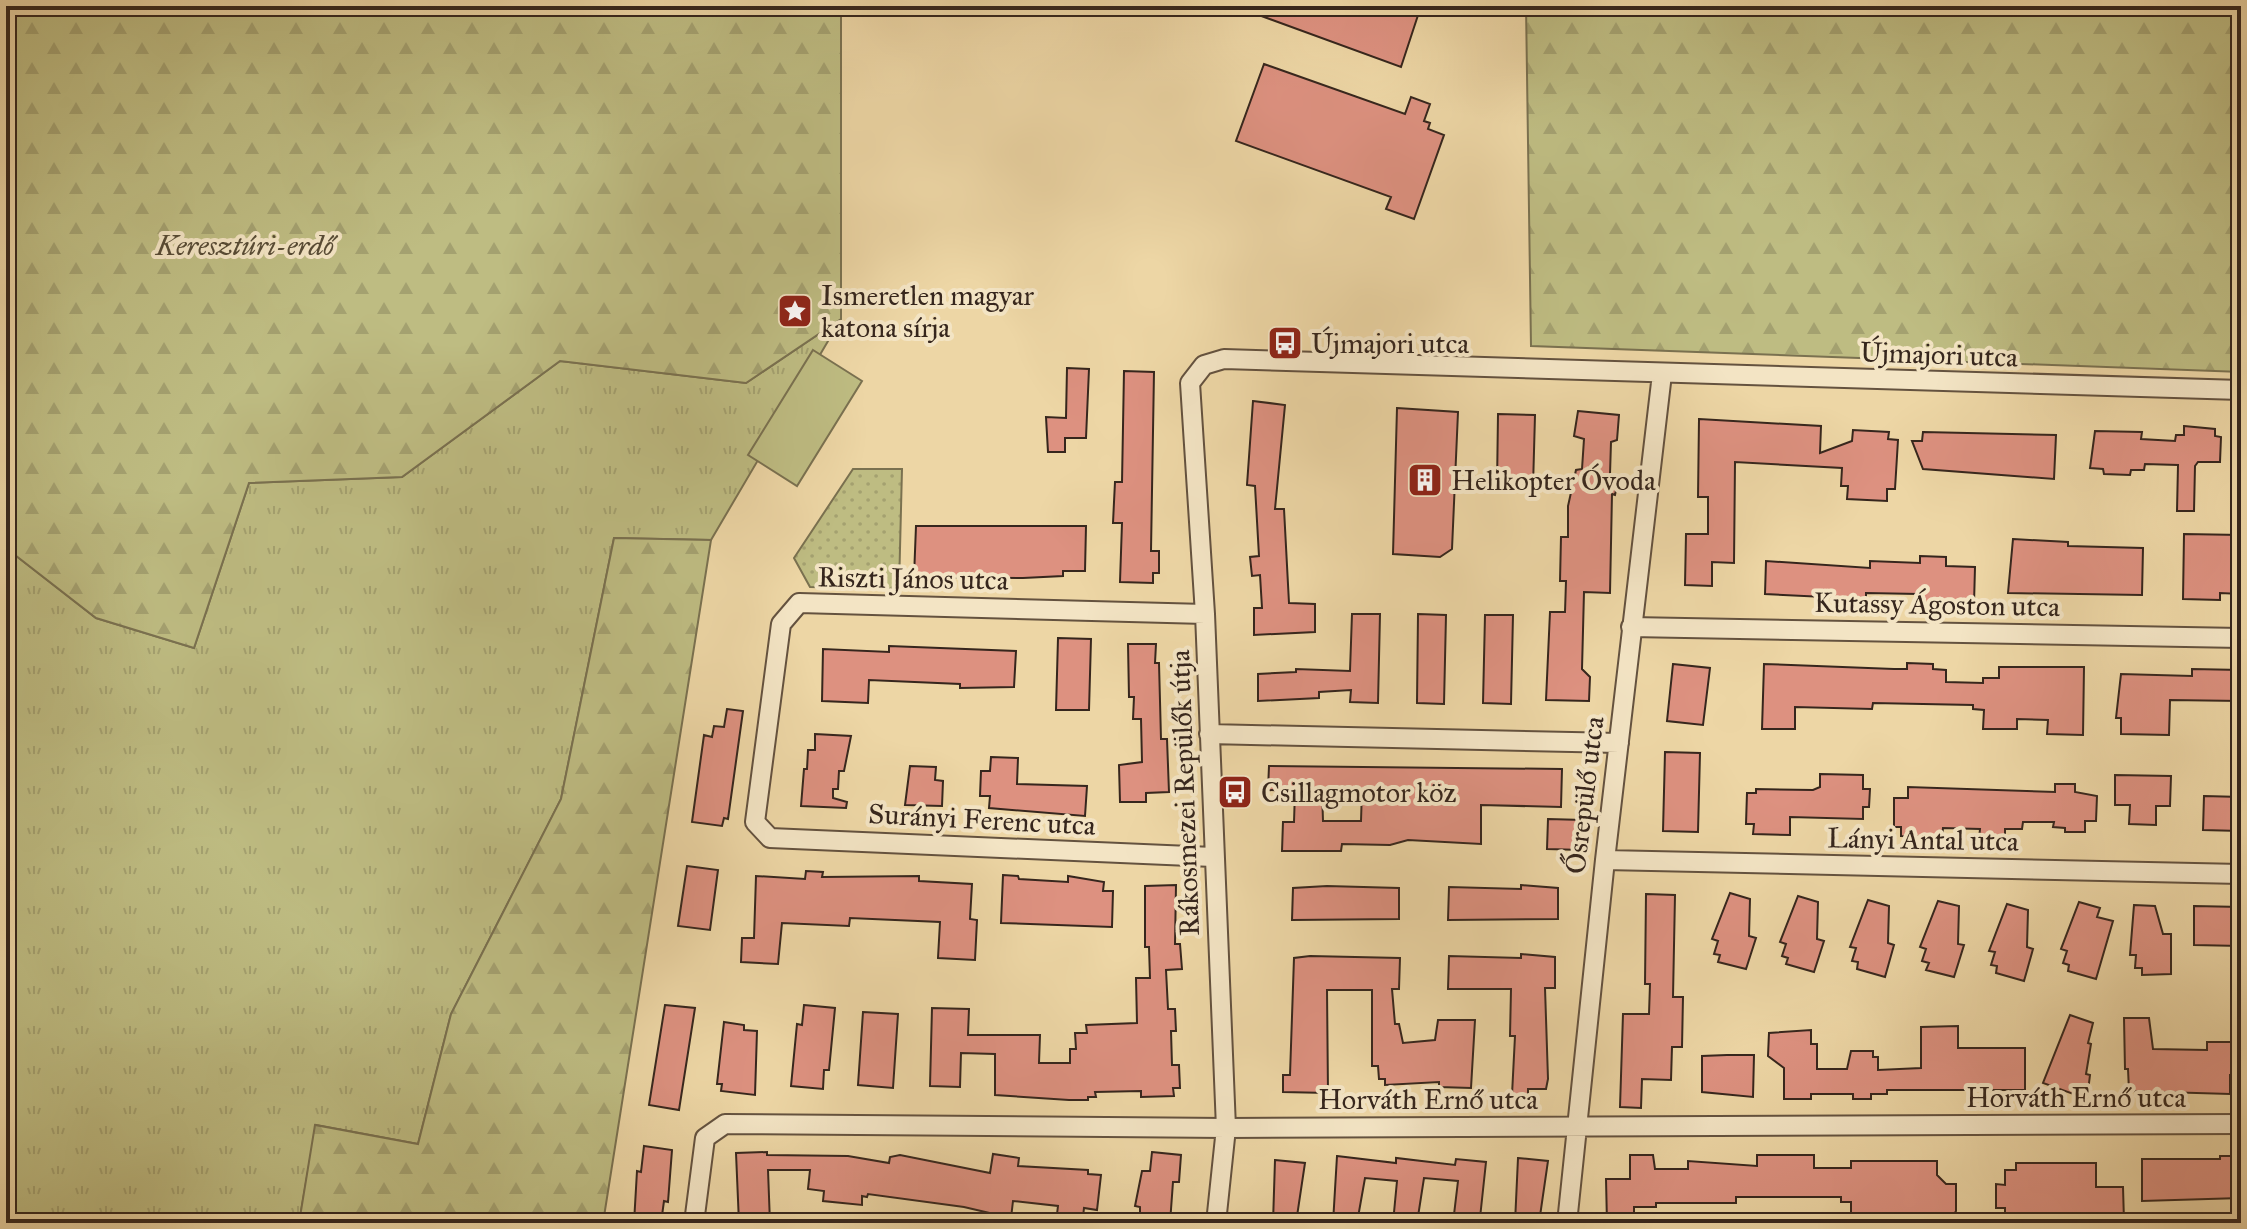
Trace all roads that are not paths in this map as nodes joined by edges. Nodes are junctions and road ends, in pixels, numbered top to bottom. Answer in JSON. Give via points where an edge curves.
{"nodes":[{"id":1,"x":1204,"y":365,"type":"joint"},
{"id":2,"x":1662,"y":374,"type":"junction"},
{"id":3,"x":2241,"y":390,"type":"edge"},
{"id":4,"x":1205,"y":614,"type":"junction"},
{"id":5,"x":1631,"y":627,"type":"junction"},
{"id":6,"x":2241,"y":638,"type":"edge"},
{"id":7,"x":1209,"y":734,"type":"junction"},
{"id":8,"x":1619,"y":743,"type":"junction"},
{"id":9,"x":755,"y":822,"type":"joint"},
{"id":10,"x":1213,"y":857,"type":"junction"},
{"id":11,"x":1605,"y":860,"type":"junction"},
{"id":12,"x":2241,"y":874,"type":"edge"},
{"id":13,"x":2241,"y":1124,"type":"edge"},
{"id":14,"x":1577,"y":1126,"type":"junction"},
{"id":15,"x":1226,"y":1128,"type":"junction"},
{"id":16,"x":694,"y":1223,"type":"edge"},
{"id":17,"x":1216,"y":1223,"type":"edge"},
{"id":18,"x":1567,"y":1223,"type":"edge"}],
"edges":[{"from":1,"to":2,"type":"street","name":"Újmajori utca","via":[[1224,359]]},
{"from":1,"to":4,"type":"street","name":"Rákosmezei Repülők útja","via":[[1190,383]]},
{"from":2,"to":3,"type":"street","name":"Újmajori utca"},
{"from":2,"to":5,"type":"street","name":"Ősrepülő utca"},
{"from":4,"to":7,"type":"street","name":"Rákosmezei Repülők útja"},
{"from":4,"to":9,"type":"street","name":"Riszti János utca","via":[[799,603],[781,624]]},
{"from":5,"to":6,"type":"street","name":"Kutassy Ágoston utca"},
{"from":5,"to":8,"type":"street","name":"Ősrepülő utca"},
{"from":7,"to":8,"type":"street"},
{"from":7,"to":10,"type":"street","name":"Rákosmezei Repülők útja"},
{"from":8,"to":11,"type":"street","name":"Ősrepülő utca"},
{"from":9,"to":10,"type":"street","name":"Surányi Ferenc utca","via":[[770,838]]},
{"from":10,"to":15,"type":"street","name":"Rákosmezei Repülők útja"},
{"from":11,"to":12,"type":"street","name":"Lányi Antal utca"},
{"from":11,"to":14,"type":"street","name":"Ősrepülő utca"},
{"from":13,"to":14,"type":"street","name":"Horváth Ernő utca"},
{"from":14,"to":15,"type":"street","name":"Horváth Ernő utca"},
{"from":14,"to":18,"type":"street","name":"Ősrepülő utca"},
{"from":15,"to":16,"type":"street","name":"Horváth Ernő utca","via":[[725,1124],[705,1138]]},
{"from":15,"to":17,"type":"street","name":"Rákosmezei Repülők útja"}]}
